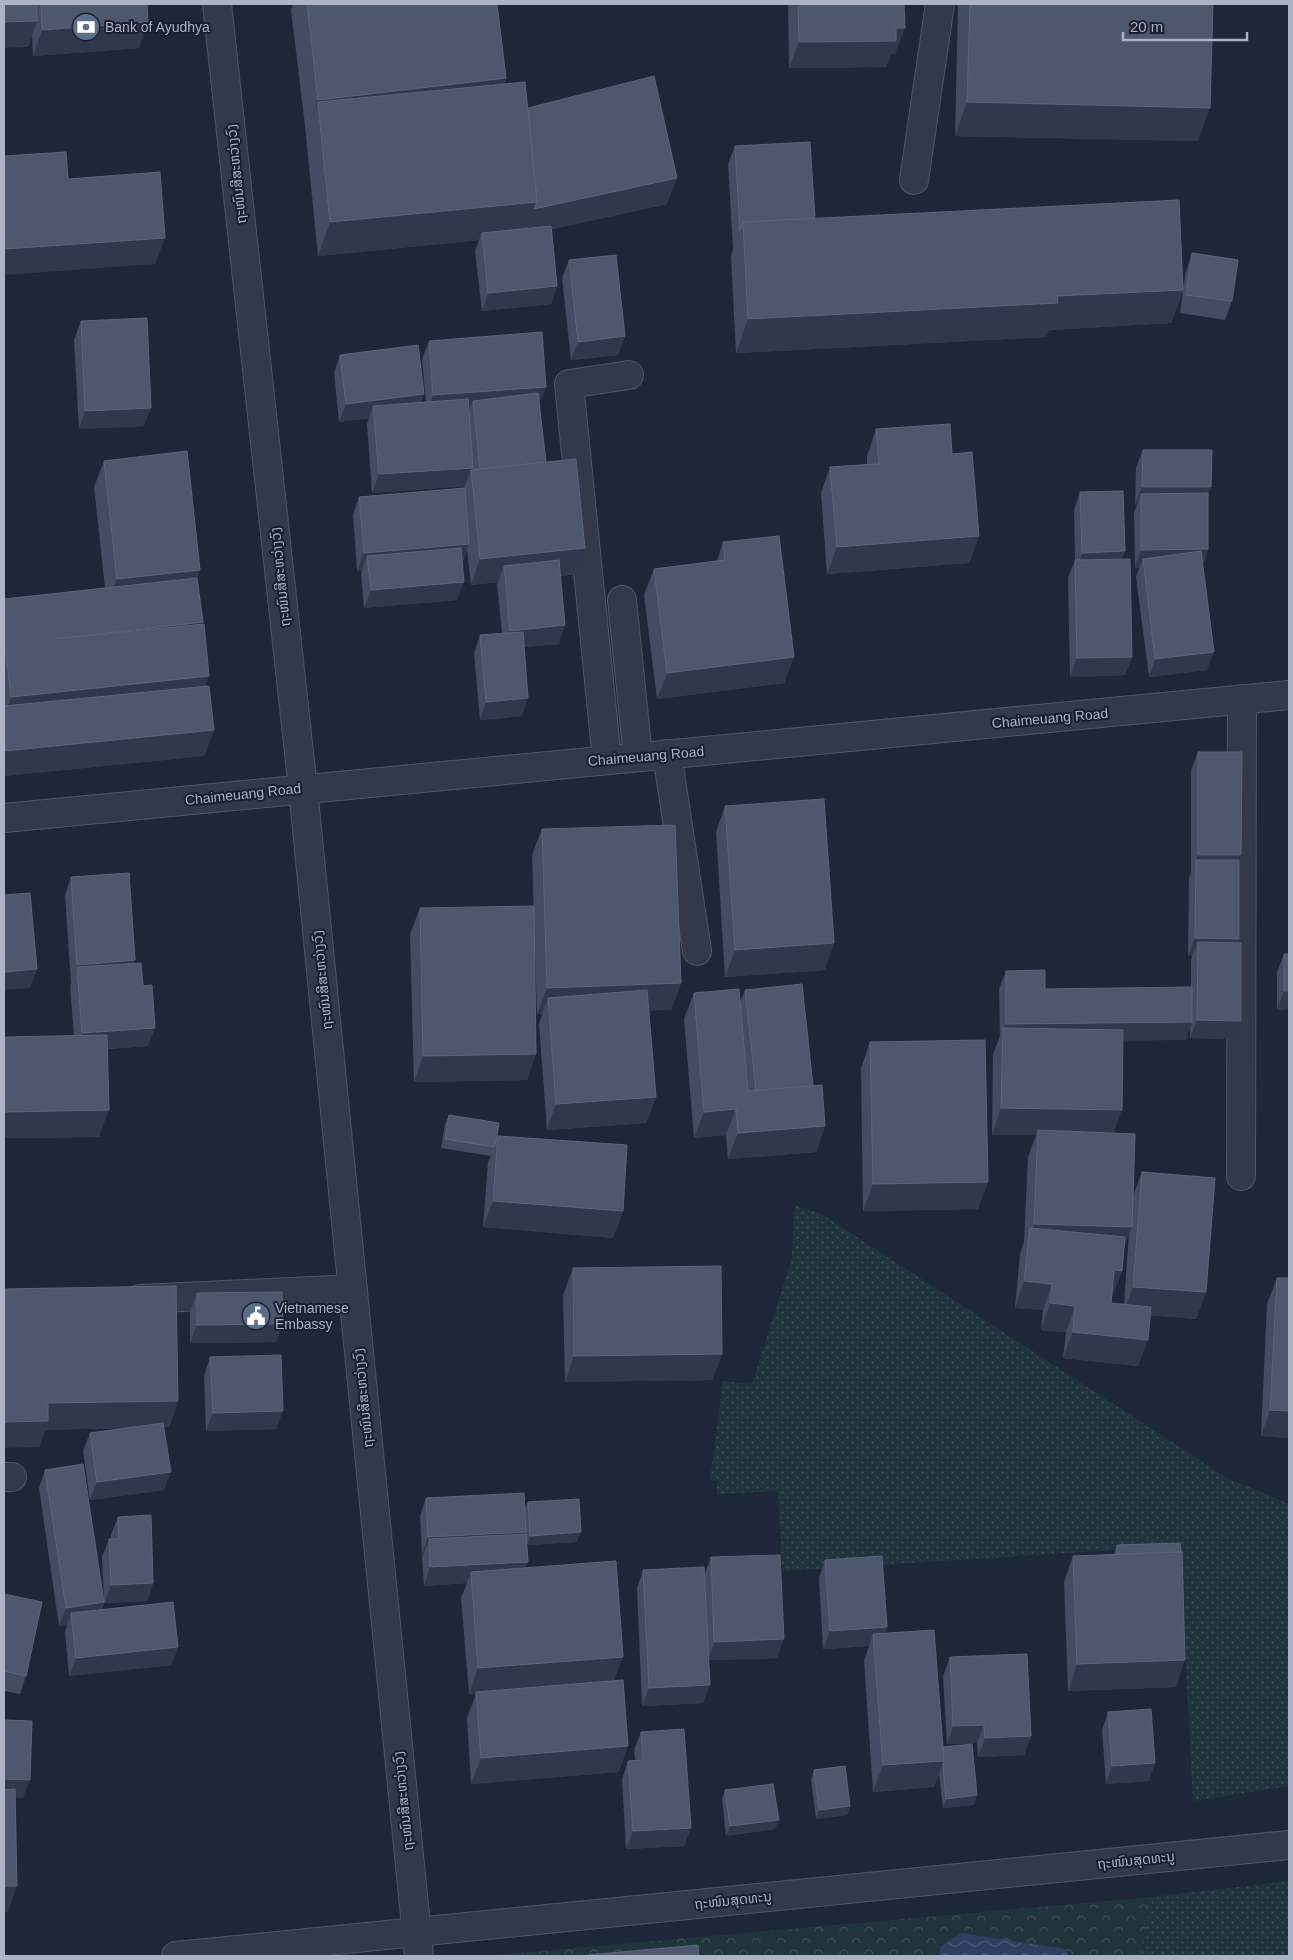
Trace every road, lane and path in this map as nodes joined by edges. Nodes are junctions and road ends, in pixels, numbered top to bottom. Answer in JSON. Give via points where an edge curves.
{"nodes":[{"id":1,"x":217,"y":4,"type":"edge"},
{"id":2,"x":940,"y":4,"type":"edge"},
{"id":3,"x":914,"y":180,"type":"dead end"},
{"id":4,"x":630,"y":375,"type":"dead end"},
{"id":5,"x":622,"y":600,"type":"dead end"},
{"id":6,"x":1289,"y":695,"type":"edge"},
{"id":7,"x":1242,"y":699,"type":"junction"},
{"id":8,"x":667,"y":754,"type":"junction"},
{"id":9,"x":638,"y":757,"type":"junction"},
{"id":10,"x":607,"y":760,"type":"junction"},
{"id":11,"x":303,"y":788,"type":"junction"},
{"id":12,"x":4,"y":818,"type":"edge"},
{"id":13,"x":697,"y":950,"type":"dead end"},
{"id":14,"x":1241,"y":1176,"type":"dead end"},
{"id":15,"x":353,"y":1289,"type":"junction"},
{"id":16,"x":113,"y":1300,"type":"edge"},
{"id":17,"x":1289,"y":1845,"type":"edge"},
{"id":18,"x":417,"y":1944,"type":"edge"},
{"id":19,"x":176,"y":1956,"type":"edge"}],
"edges":[{"from":1,"to":11,"type":"street","name":"ຖະໜົນສີສະຫວ່າງວົງ"},
{"from":2,"to":3,"type":"street"},
{"from":4,"to":10,"type":"street","via":[[569,384]]},
{"from":5,"to":9,"type":"street"},
{"from":6,"to":7,"type":"street","name":"Chaimeuang Road"},
{"from":7,"to":8,"type":"street","name":"Chaimeuang Road"},
{"from":7,"to":14,"type":"street"},
{"from":8,"to":9,"type":"street","name":"Chaimeuang Road"},
{"from":8,"to":13,"type":"street"},
{"from":9,"to":10,"type":"street","name":"Chaimeuang Road"},
{"from":10,"to":11,"type":"street","name":"Chaimeuang Road"},
{"from":11,"to":12,"type":"street","name":"Chaimeuang Road"},
{"from":11,"to":15,"type":"street","name":"ຖະໜົນສີສະຫວ່າງວົງ"},
{"from":15,"to":16,"type":"street"},
{"from":15,"to":18,"type":"street","name":"ຖະໜົນສີສະຫວ່າງວົງ"},
{"from":17,"to":18,"type":"street","name":"ຖະໜົນສຸດທະນູ"},
{"from":18,"to":19,"type":"street","name":"ຖະໜົນສຸດທະນູ"}]}
